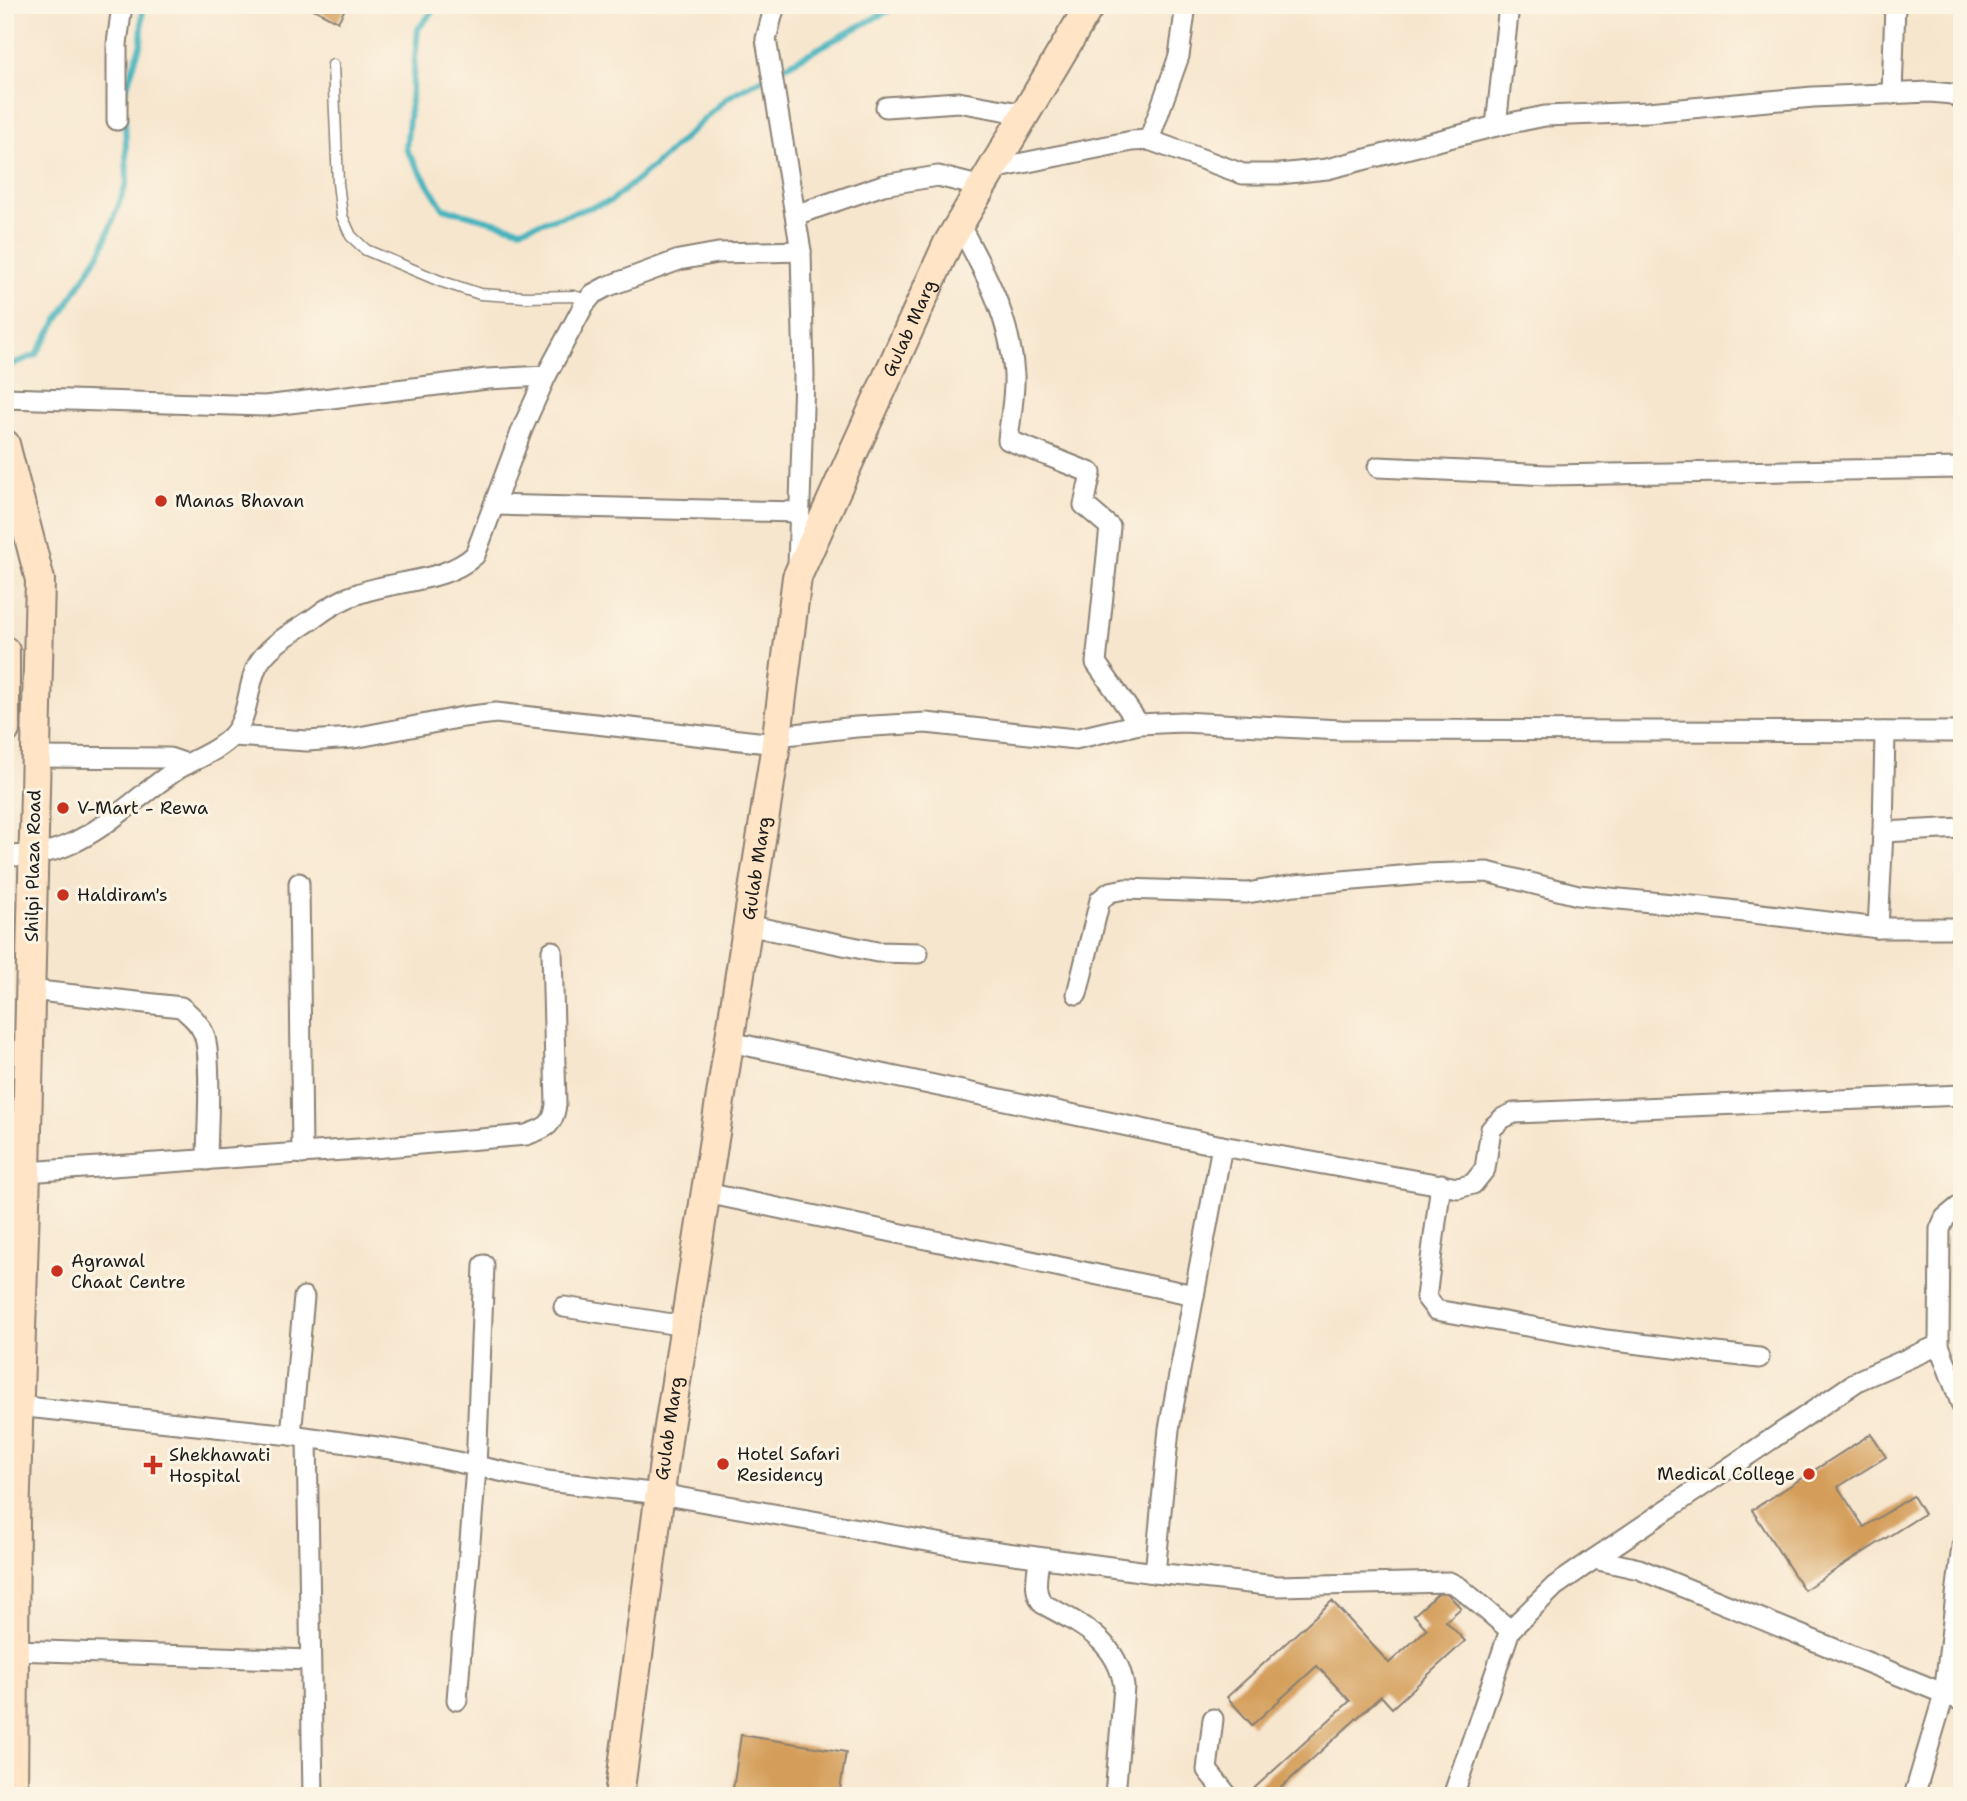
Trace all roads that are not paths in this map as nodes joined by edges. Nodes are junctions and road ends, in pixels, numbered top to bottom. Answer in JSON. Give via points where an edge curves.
{"nodes":[{"id":1,"x":122,"y":5,"type":"edge"},
{"id":2,"x":775,"y":5,"type":"edge"},
{"id":3,"x":1090,"y":5,"type":"edge"},
{"id":4,"x":1186,"y":5,"type":"edge"},
{"id":5,"x":1509,"y":5,"type":"edge"},
{"id":6,"x":1895,"y":5,"type":"edge"},
{"id":7,"x":333,"y":65,"type":"dead end"},
{"id":8,"x":1892,"y":94,"type":"junction"},
{"id":9,"x":1962,"y":100,"type":"edge"},
{"id":10,"x":886,"y":107,"type":"dead end"},
{"id":11,"x":1025,"y":114,"type":"junction"},
{"id":12,"x":117,"y":120,"type":"dead end"},
{"id":13,"x":1496,"y":125,"type":"junction"},
{"id":14,"x":1149,"y":140,"type":"junction"},
{"id":15,"x":987,"y":178,"type":"junction"},
{"id":16,"x":795,"y":215,"type":"junction"},
{"id":17,"x":959,"y":224,"type":"junction"},
{"id":18,"x":801,"y":251,"type":"junction"},
{"id":19,"x":588,"y":301,"type":"junction"},
{"id":20,"x":546,"y":376,"type":"junction"},
{"id":21,"x":5,"y":398,"type":"edge"},
{"id":22,"x":5,"y":444,"type":"edge"},
{"id":23,"x":1378,"y":467,"type":"dead end"},
{"id":24,"x":1962,"y":468,"type":"edge"},
{"id":25,"x":494,"y":505,"type":"junction"},
{"id":26,"x":799,"y":512,"type":"junction"},
{"id":27,"x":797,"y":577,"type":"junction"},
{"id":28,"x":5,"y":651,"type":"edge"},
{"id":29,"x":1139,"y":724,"type":"junction"},
{"id":30,"x":5,"y":730,"type":"edge"},
{"id":31,"x":1885,"y":732,"type":"junction"},
{"id":32,"x":1962,"y":732,"type":"edge"},
{"id":33,"x":233,"y":736,"type":"junction"},
{"id":34,"x":776,"y":740,"type":"junction"},
{"id":35,"x":35,"y":757,"type":"junction"},
{"id":36,"x":187,"y":764,"type":"junction"},
{"id":37,"x":1962,"y":828,"type":"edge"},
{"id":38,"x":1883,"y":832,"type":"junction"},
{"id":39,"x":19,"y":856,"type":"edge"},
{"id":40,"x":299,"y":883,"type":"dead end"},
{"id":41,"x":747,"y":925,"type":"junction"},
{"id":42,"x":1878,"y":928,"type":"junction"},
{"id":43,"x":1962,"y":929,"type":"edge"},
{"id":44,"x":552,"y":951,"type":"dead end"},
{"id":45,"x":918,"y":953,"type":"dead end"},
{"id":46,"x":30,"y":990,"type":"junction"},
{"id":47,"x":1077,"y":994,"type":"dead end"},
{"id":48,"x":730,"y":1042,"type":"junction"},
{"id":49,"x":1962,"y":1095,"type":"edge"},
{"id":50,"x":1223,"y":1146,"type":"junction"},
{"id":51,"x":302,"y":1154,"type":"junction"},
{"id":52,"x":207,"y":1160,"type":"junction"},
{"id":53,"x":16,"y":1171,"type":"edge"},
{"id":54,"x":1441,"y":1184,"type":"junction"},
{"id":55,"x":706,"y":1193,"type":"junction"},
{"id":56,"x":1962,"y":1204,"type":"edge"},
{"id":57,"x":484,"y":1265,"type":"dead end"},
{"id":58,"x":1195,"y":1295,"type":"junction"},
{"id":59,"x":304,"y":1297,"type":"dead end"},
{"id":60,"x":564,"y":1307,"type":"dead end"},
{"id":61,"x":685,"y":1326,"type":"junction"},
{"id":62,"x":1939,"y":1345,"type":"junction"},
{"id":63,"x":1759,"y":1358,"type":"dead end"},
{"id":64,"x":17,"y":1406,"type":"junction"},
{"id":65,"x":1962,"y":1406,"type":"edge"},
{"id":66,"x":299,"y":1436,"type":"junction"},
{"id":67,"x":476,"y":1468,"type":"junction"},
{"id":68,"x":660,"y":1494,"type":"junction"},
{"id":69,"x":1962,"y":1546,"type":"edge"},
{"id":70,"x":1040,"y":1558,"type":"junction"},
{"id":71,"x":1594,"y":1559,"type":"junction"},
{"id":72,"x":1155,"y":1573,"type":"junction"},
{"id":73,"x":1510,"y":1630,"type":"junction"},
{"id":74,"x":14,"y":1650,"type":"junction"},
{"id":75,"x":310,"y":1660,"type":"junction"},
{"id":76,"x":1953,"y":1698,"type":"edge"},
{"id":77,"x":457,"y":1700,"type":"dead end"},
{"id":78,"x":1213,"y":1719,"type":"dead end"},
{"id":79,"x":13,"y":1796,"type":"edge"},
{"id":80,"x":313,"y":1796,"type":"edge"},
{"id":81,"x":619,"y":1796,"type":"edge"},
{"id":82,"x":1115,"y":1796,"type":"edge"},
{"id":83,"x":1228,"y":1796,"type":"edge"},
{"id":84,"x":1453,"y":1796,"type":"edge"},
{"id":85,"x":1914,"y":1796,"type":"edge"}],
"edges":[{"from":1,"to":12,"type":"street"},
{"from":2,"to":16,"type":"street","via":[[766,39]]},
{"from":3,"to":11,"type":"street","name":"Gulab Marg"},
{"from":4,"to":14,"type":"street","via":[[1179,56]]},
{"from":5,"to":13,"type":"street"},
{"from":6,"to":8,"type":"street"},
{"from":7,"to":19,"type":"lane","via":[[342,216],[351,236],[366,250],[480,294],[574,296]]},
{"from":8,"to":9,"type":"street","via":[[1941,93]]},
{"from":8,"to":13,"type":"street","via":[[1545,116]]},
{"from":10,"to":11,"type":"street","via":[[958,102]]},
{"from":11,"to":15,"type":"street","name":"Gulab Marg"},
{"from":13,"to":14,"type":"street","via":[[1327,169],[1279,174],[1243,174]]},
{"from":14,"to":15,"type":"street"},
{"from":15,"to":16,"type":"street","via":[[938,176],[883,185]]},
{"from":15,"to":17,"type":"street","name":"Gulab Marg"},
{"from":16,"to":18,"type":"street"},
{"from":17,"to":27,"type":"street","name":"Gulab Marg"},
{"from":17,"to":29,"type":"street","via":[[993,288],[1011,342],[1014,378],[1009,440],[1091,473],[1084,505],[1110,527],[1096,663]]},
{"from":18,"to":19,"type":"street","via":[[695,257],[606,287]]},
{"from":18,"to":26,"type":"street","via":[[804,376]]},
{"from":19,"to":20,"type":"street"},
{"from":20,"to":21,"type":"street","via":[[265,406]]},
{"from":20,"to":25,"type":"street"},
{"from":22,"to":35,"type":"street","name":"Shilpi Plaza Road","via":[[40,580]]},
{"from":23,"to":24,"type":"street","via":[[1548,475]]},
{"from":25,"to":26,"type":"street"},
{"from":25,"to":33,"type":"street","via":[[475,555],[464,565],[359,593],[326,609],[272,648],[258,664]]},
{"from":26,"to":27,"type":"street"},
{"from":27,"to":34,"type":"street","name":"Gulab Marg"},
{"from":28,"to":30,"type":"street"},
{"from":29,"to":31,"type":"street","via":[[1341,730]]},
{"from":29,"to":34,"type":"street","via":[[1074,739],[926,723],[856,727]]},
{"from":31,"to":32,"type":"street"},
{"from":31,"to":38,"type":"street"},
{"from":33,"to":34,"type":"street","via":[[307,741],[354,738],[496,713]]},
{"from":33,"to":36,"type":"street"},
{"from":34,"to":41,"type":"street","name":"Gulab Marg"},
{"from":35,"to":36,"type":"street","via":[[169,758]]},
{"from":35,"to":39,"type":"street","name":"Shilpi Plaza Road"},
{"from":36,"to":39,"type":"street","via":[[68,845]]},
{"from":37,"to":38,"type":"street"},
{"from":38,"to":42,"type":"street"},
{"from":39,"to":46,"type":"street","name":"Shilpi Plaza Road"},
{"from":40,"to":51,"type":"street"},
{"from":41,"to":45,"type":"street","via":[[877,952]]},
{"from":41,"to":48,"type":"street","name":"Gulab Marg"},
{"from":42,"to":43,"type":"street"},
{"from":42,"to":47,"type":"street","via":[[1578,895],[1487,872],[1295,885],[1247,893],[1125,889],[1100,900]]},
{"from":44,"to":51,"type":"street","via":[[556,1105],[555,1118],[547,1127],[526,1135]]},
{"from":46,"to":52,"type":"street","via":[[181,1007],[197,1020],[205,1034],[208,1059]]},
{"from":46,"to":53,"type":"street","name":"Shilpi Plaza Road"},
{"from":48,"to":50,"type":"street"},
{"from":48,"to":55,"type":"street","name":"Gulab Marg"},
{"from":49,"to":54,"type":"street","via":[[1514,1113],[1491,1129],[1485,1169],[1473,1184],[1458,1188]]},
{"from":50,"to":54,"type":"street"},
{"from":50,"to":58,"type":"street"},
{"from":51,"to":52,"type":"street"},
{"from":52,"to":53,"type":"street"},
{"from":53,"to":64,"type":"street","name":"Shilpi Plaza Road"},
{"from":54,"to":63,"type":"street","via":[[1426,1290],[1436,1310],[1606,1340]]},
{"from":55,"to":58,"type":"street"},
{"from":55,"to":61,"type":"street","name":"Gulab Marg"},
{"from":56,"to":62,"type":"street","via":[[1945,1218],[1940,1229]]},
{"from":57,"to":67,"type":"street"},
{"from":58,"to":72,"type":"street","via":[[1169,1429]]},
{"from":59,"to":66,"type":"street"},
{"from":60,"to":61,"type":"street"},
{"from":61,"to":68,"type":"street","name":"Gulab Marg"},
{"from":62,"to":65,"type":"street"},
{"from":62,"to":71,"type":"street","via":[[1859,1380]]},
{"from":64,"to":66,"type":"street"},
{"from":64,"to":74,"type":"street","name":"Shilpi Plaza Road"},
{"from":66,"to":67,"type":"street","via":[[405,1451]]},
{"from":66,"to":75,"type":"street"},
{"from":67,"to":68,"type":"street"},
{"from":67,"to":77,"type":"street"},
{"from":68,"to":70,"type":"street"},
{"from":68,"to":81,"type":"street","name":"Gulab Marg"},
{"from":69,"to":76,"type":"street"},
{"from":70,"to":72,"type":"street"},
{"from":70,"to":82,"type":"street","via":[[1036,1588],[1043,1604],[1104,1643],[1122,1672]]},
{"from":71,"to":73,"type":"street","via":[[1555,1586]]},
{"from":71,"to":76,"type":"street","via":[[1639,1569]]},
{"from":72,"to":73,"type":"street","via":[[1277,1586],[1449,1582]]},
{"from":73,"to":84,"type":"street"},
{"from":74,"to":75,"type":"street"},
{"from":74,"to":79,"type":"street","name":"Shilpi Plaza Road"},
{"from":75,"to":80,"type":"street"},
{"from":76,"to":85,"type":"street"},
{"from":78,"to":83,"type":"street","via":[[1207,1770]]}]}
